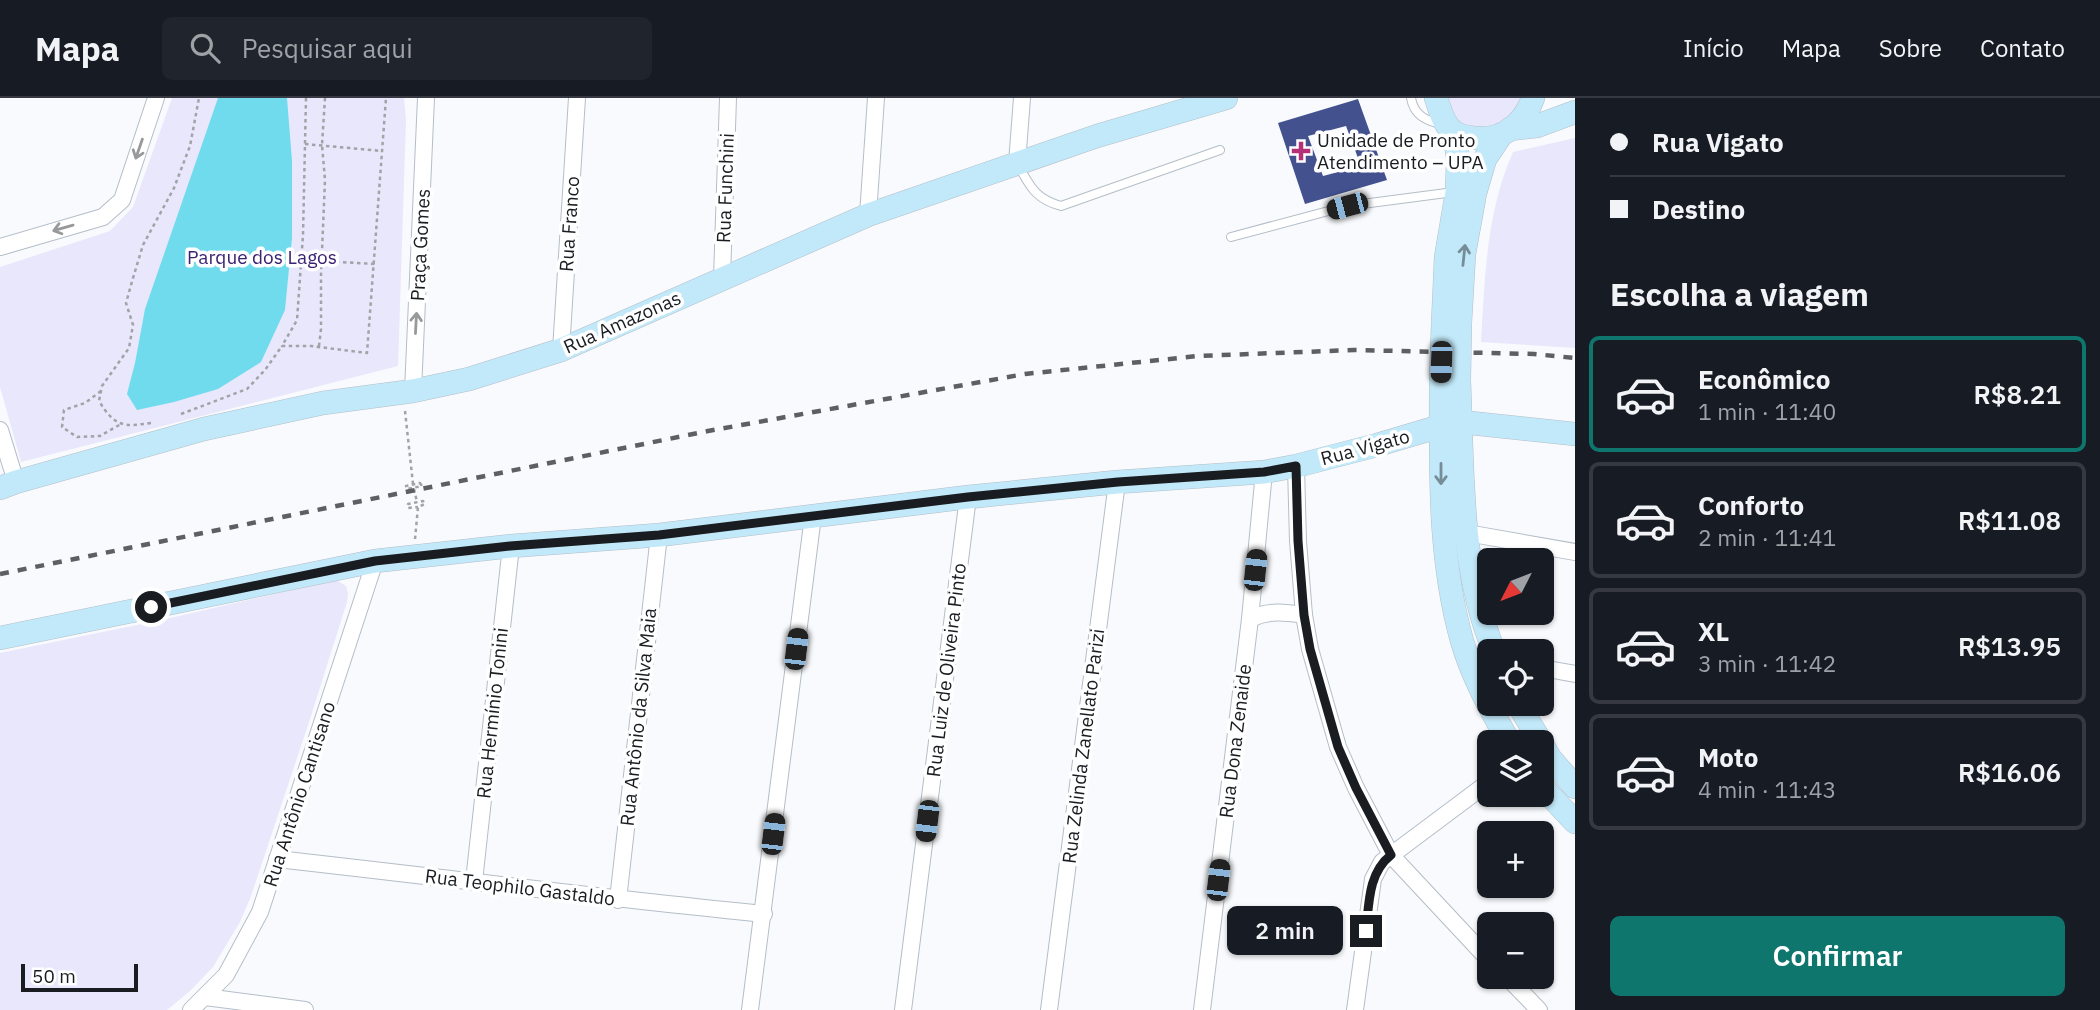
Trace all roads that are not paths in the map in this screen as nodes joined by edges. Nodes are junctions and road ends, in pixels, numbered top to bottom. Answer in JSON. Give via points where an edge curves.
{"nodes":[{"id":1,"x":156,"y":98,"type":"edge"},
{"id":2,"x":426,"y":98,"type":"edge"},
{"id":3,"x":577,"y":98,"type":"edge"},
{"id":4,"x":728,"y":98,"type":"edge"},
{"id":5,"x":876,"y":98,"type":"edge"},
{"id":6,"x":1022,"y":98,"type":"edge"},
{"id":7,"x":1226,"y":98,"type":"edge"},
{"id":8,"x":1411,"y":98,"type":"edge"},
{"id":9,"x":1436,"y":98,"type":"edge"},
{"id":10,"x":1532,"y":102,"type":"edge"},
{"id":11,"x":1172,"y":106,"type":"edge"},
{"id":12,"x":1566,"y":116,"type":"edge"},
{"id":13,"x":1451,"y":129,"type":"junction"},
{"id":14,"x":1506,"y":132,"type":"junction"},
{"id":15,"x":1220,"y":150,"type":"dead end"},
{"id":16,"x":1017,"y":163,"type":"junction"},
{"id":17,"x":1457,"y":192,"type":"junction"},
{"id":18,"x":868,"y":215,"type":"junction"},
{"id":19,"x":1231,"y":237,"type":"dead end"},
{"id":20,"x":0,"y":247,"type":"edge"},
{"id":21,"x":722,"y":278,"type":"junction"},
{"id":22,"x":1451,"y":323,"type":"junction"},
{"id":23,"x":561,"y":350,"type":"junction"},
{"id":24,"x":408,"y":392,"type":"junction"},
{"id":25,"x":1451,"y":424,"type":"junction"},
{"id":26,"x":0,"y":430,"type":"edge"},
{"id":27,"x":1575,"y":434,"type":"edge"},
{"id":28,"x":1296,"y":466,"type":"junction"},
{"id":29,"x":1264,"y":472,"type":"junction"},
{"id":30,"x":1118,"y":482,"type":"junction"},
{"id":31,"x":8,"y":485,"type":"edge"},
{"id":32,"x":968,"y":497,"type":"junction"},
{"id":33,"x":813,"y":516,"type":"junction"},
{"id":34,"x":1467,"y":533,"type":"junction"},
{"id":35,"x":659,"y":535,"type":"junction"},
{"id":36,"x":510,"y":546,"type":"junction"},
{"id":37,"x":1575,"y":552,"type":"edge"},
{"id":38,"x":375,"y":561,"type":"junction"},
{"id":39,"x":1304,"y":615,"type":"junction"},
{"id":40,"x":1250,"y":619,"type":"junction"},
{"id":41,"x":0,"y":638,"type":"edge"},
{"id":42,"x":1489,"y":639,"type":"edge"},
{"id":43,"x":1554,"y":670,"type":"edge"},
{"id":44,"x":1575,"y":674,"type":"edge"},
{"id":45,"x":1502,"y":730,"type":"edge"},
{"id":46,"x":1554,"y":763,"type":"edge"},
{"id":47,"x":1575,"y":787,"type":"edge"},
{"id":48,"x":1477,"y":791,"type":"edge"},
{"id":49,"x":1554,"y":797,"type":"edge"},
{"id":50,"x":1570,"y":811,"type":"edge"},
{"id":51,"x":1391,"y":855,"type":"junction"},
{"id":52,"x":277,"y":859,"type":"junction"},
{"id":53,"x":474,"y":881,"type":"junction"},
{"id":54,"x":618,"y":900,"type":"junction"},
{"id":55,"x":764,"y":914,"type":"junction"},
{"id":56,"x":1477,"y":947,"type":"edge"},
{"id":57,"x":1519,"y":989,"type":"edge"},
{"id":58,"x":205,"y":997,"type":"junction"},
{"id":59,"x":191,"y":1010,"type":"edge"},
{"id":60,"x":305,"y":1010,"type":"edge"},
{"id":61,"x":750,"y":1010,"type":"edge"},
{"id":62,"x":903,"y":1010,"type":"edge"},
{"id":63,"x":1049,"y":1010,"type":"edge"},
{"id":64,"x":1202,"y":1010,"type":"edge"},
{"id":65,"x":1355,"y":1010,"type":"edge"},
{"id":66,"x":1539,"y":1010,"type":"edge"}],
"edges":[{"from":1,"to":20,"type":"street","one_way":true,"via":[[122,200],[103,217]]},
{"from":24,"to":2,"type":"street","name":"Praça Gomes","one_way":true},
{"from":3,"to":23,"type":"street","name":"Rua Franco"},
{"from":4,"to":21,"type":"street","name":"Rua Funchini"},
{"from":5,"to":18,"type":"street"},
{"from":6,"to":16,"type":"street"},
{"from":7,"to":11,"type":"street","name":"Rua Amazonas"},
{"from":8,"to":13,"type":"lane","via":[[1423,120]]},
{"from":9,"to":13,"type":"street"},
{"from":10,"to":12,"type":"street"},
{"from":10,"to":14,"type":"street"},
{"from":11,"to":16,"type":"street","name":"Rua Amazonas"},
{"from":12,"to":14,"type":"street"},
{"from":13,"to":14,"type":"street","via":[[1485,139]]},
{"from":13,"to":17,"type":"street","via":[[1458,158]]},
{"from":22,"to":14,"type":"street","one_way":true,"via":[[1475,193],[1485,159]]},
{"from":15,"to":16,"type":"lane","via":[[1061,206],[1034,192]]},
{"from":16,"to":18,"type":"street","name":"Rua Amazonas"},
{"from":17,"to":19,"type":"lane","via":[[1347,206]]},
{"from":17,"to":22,"type":"street","via":[[1446,257]]},
{"from":18,"to":21,"type":"street","name":"Rua Amazonas"},
{"from":21,"to":23,"type":"street","name":"Rua Amazonas"},
{"from":22,"to":25,"type":"street","bridge":true},
{"from":23,"to":24,"type":"street","name":"Rua Amazonas","via":[[469,379]]},
{"from":24,"to":31,"type":"street","name":"Rua Amazonas","via":[[323,403],[204,429]]},
{"from":25,"to":27,"type":"street","name":"Rua Vigato"},
{"from":25,"to":28,"type":"street","name":"Rua Vigato"},
{"from":25,"to":34,"type":"street"},
{"from":25,"to":45,"type":"street","one_way":true,"via":[[1441,498],[1447,576],[1462,643]]},
{"from":26,"to":31,"type":"street"},
{"from":28,"to":29,"type":"street","name":"Rua Vigato"},
{"from":28,"to":39,"type":"street"},
{"from":29,"to":30,"type":"street","name":"Rua Vigato"},
{"from":29,"to":40,"type":"street","name":"Rua Dona Zenaide"},
{"from":30,"to":32,"type":"street","name":"Rua Vigato"},
{"from":30,"to":63,"type":"street","name":"Rua Zelinda Zanellato Parizi"},
{"from":32,"to":33,"type":"street","name":"Rua Vigato"},
{"from":32,"to":62,"type":"street","name":"Rua Luiz de Oliveira Pinto"},
{"from":33,"to":35,"type":"street","name":"Rua Vigato"},
{"from":33,"to":55,"type":"street"},
{"from":34,"to":37,"type":"street"},
{"from":34,"to":42,"type":"street","via":[[1470,566]]},
{"from":35,"to":36,"type":"street","name":"Rua Vigato"},
{"from":35,"to":54,"type":"street","name":"Rua Antônio da Silva Maia"},
{"from":36,"to":38,"type":"street","name":"Rua Vigato"},
{"from":36,"to":53,"type":"street","name":"Rua Hermínio Tonini"},
{"from":38,"to":41,"type":"street","name":"Rua Vigato"},
{"from":38,"to":52,"type":"street","name":"Rua Antônio Cantisano"},
{"from":39,"to":40,"type":"street","via":[[1274,611]]},
{"from":39,"to":51,"type":"street","via":[[1338,747]]},
{"from":40,"to":64,"type":"street","name":"Rua Dona Zenaide"},
{"from":43,"to":44,"type":"street"},
{"from":46,"to":47,"type":"street"},
{"from":48,"to":51,"type":"street"},
{"from":49,"to":50,"type":"street"},
{"from":51,"to":56,"type":"street"},
{"from":51,"to":65,"type":"street","via":[[1373,879]]},
{"from":52,"to":53,"type":"street","name":"Rua Teophilo Gastaldo"},
{"from":52,"to":58,"type":"street","name":"Rua Antônio Cantisano","via":[[245,942],[226,975]]},
{"from":53,"to":54,"type":"street","name":"Rua Teophilo Gastaldo"},
{"from":54,"to":55,"type":"street","name":"Rua Teophilo Gastaldo"},
{"from":55,"to":61,"type":"street"},
{"from":57,"to":66,"type":"street"},
{"from":58,"to":59,"type":"street","name":"Rua Antônio Cantisano"},
{"from":58,"to":60,"type":"street"}]}
